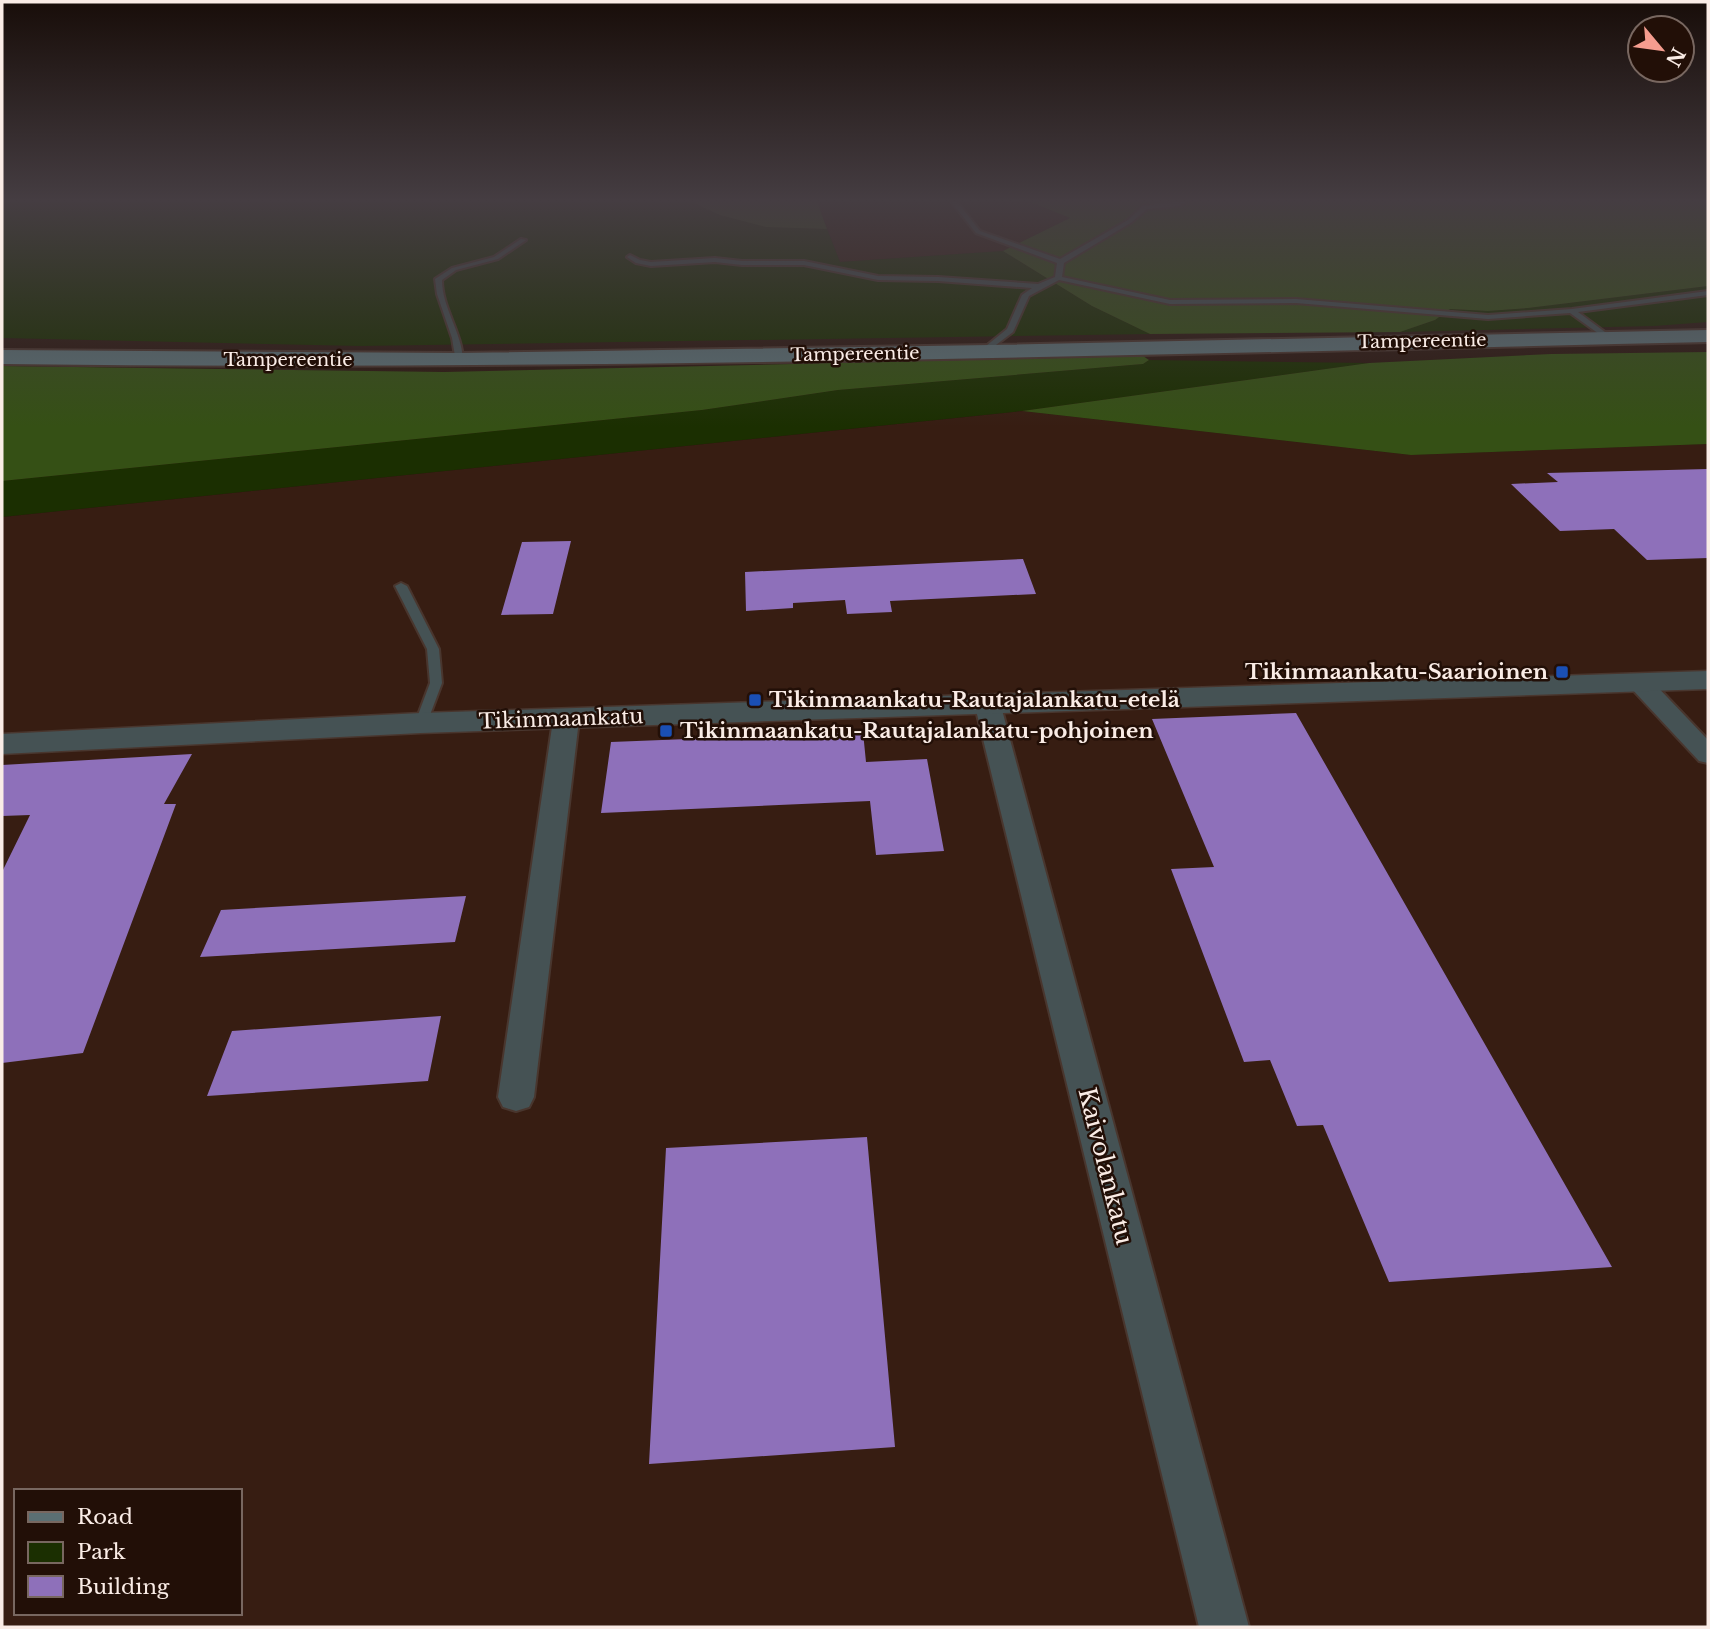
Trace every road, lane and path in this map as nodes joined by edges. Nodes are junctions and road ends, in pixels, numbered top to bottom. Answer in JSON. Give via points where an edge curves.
{"nodes":[{"id":1,"x":444,"y":275,"type":"edge"},
{"id":2,"x":862,"y":275,"type":"edge"},
{"id":3,"x":1059,"y":275,"type":"edge"},
{"id":4,"x":1058,"y":278,"type":"junction"},
{"id":5,"x":1039,"y":286,"type":"junction"},
{"id":6,"x":1708,"y":293,"type":"edge"},
{"id":7,"x":1572,"y":311,"type":"junction"},
{"id":8,"x":1708,"y":336,"type":"edge"},
{"id":9,"x":1606,"y":337,"type":"junction"},
{"id":10,"x":984,"y":352,"type":"junction"},
{"id":11,"x":2,"y":356,"type":"edge"},
{"id":12,"x":459,"y":360,"type":"junction"},
{"id":13,"x":401,"y":586,"type":"dead end"},
{"id":14,"x":1708,"y":680,"type":"edge"},
{"id":15,"x":1640,"y":684,"type":"junction"},
{"id":16,"x":988,"y":706,"type":"junction"},
{"id":17,"x":566,"y":720,"type":"junction"},
{"id":18,"x":421,"y":723,"type":"junction"},
{"id":19,"x":2,"y":744,"type":"edge"},
{"id":20,"x":1708,"y":755,"type":"edge"},
{"id":21,"x":516,"y":1097,"type":"dead end"},
{"id":22,"x":1224,"y":1627,"type":"edge"}],
"edges":[{"from":1,"to":12,"type":"lane","via":[[437,287],[460,347]]},
{"from":2,"to":5,"type":"lane"},
{"from":3,"to":4,"type":"lane"},
{"from":4,"to":5,"type":"lane"},
{"from":4,"to":7,"type":"lane","via":[[1170,302],[1296,301],[1488,317]]},
{"from":5,"to":10,"type":"lane","via":[[1026,296],[1010,330]]},
{"from":6,"to":7,"type":"lane"},
{"from":7,"to":9,"type":"lane"},
{"from":8,"to":9,"type":"main road","name":"Tampereentie"},
{"from":9,"to":10,"type":"main road","name":"Tampereentie"},
{"from":10,"to":12,"type":"main road","name":"Tampereentie"},
{"from":11,"to":12,"type":"main road","name":"Tampereentie"},
{"from":13,"to":18,"type":"lane","via":[[433,649],[436,684]]},
{"from":14,"to":15,"type":"street","name":"Tikinmaankatu"},
{"from":15,"to":16,"type":"street","name":"Tikinmaankatu"},
{"from":15,"to":20,"type":"street"},
{"from":16,"to":17,"type":"street","name":"Tikinmaankatu"},
{"from":16,"to":22,"type":"street","name":"Kaivolankatu"},
{"from":17,"to":18,"type":"street","name":"Tikinmaankatu"},
{"from":17,"to":21,"type":"street"},
{"from":18,"to":19,"type":"street","name":"Tikinmaankatu"}]}
